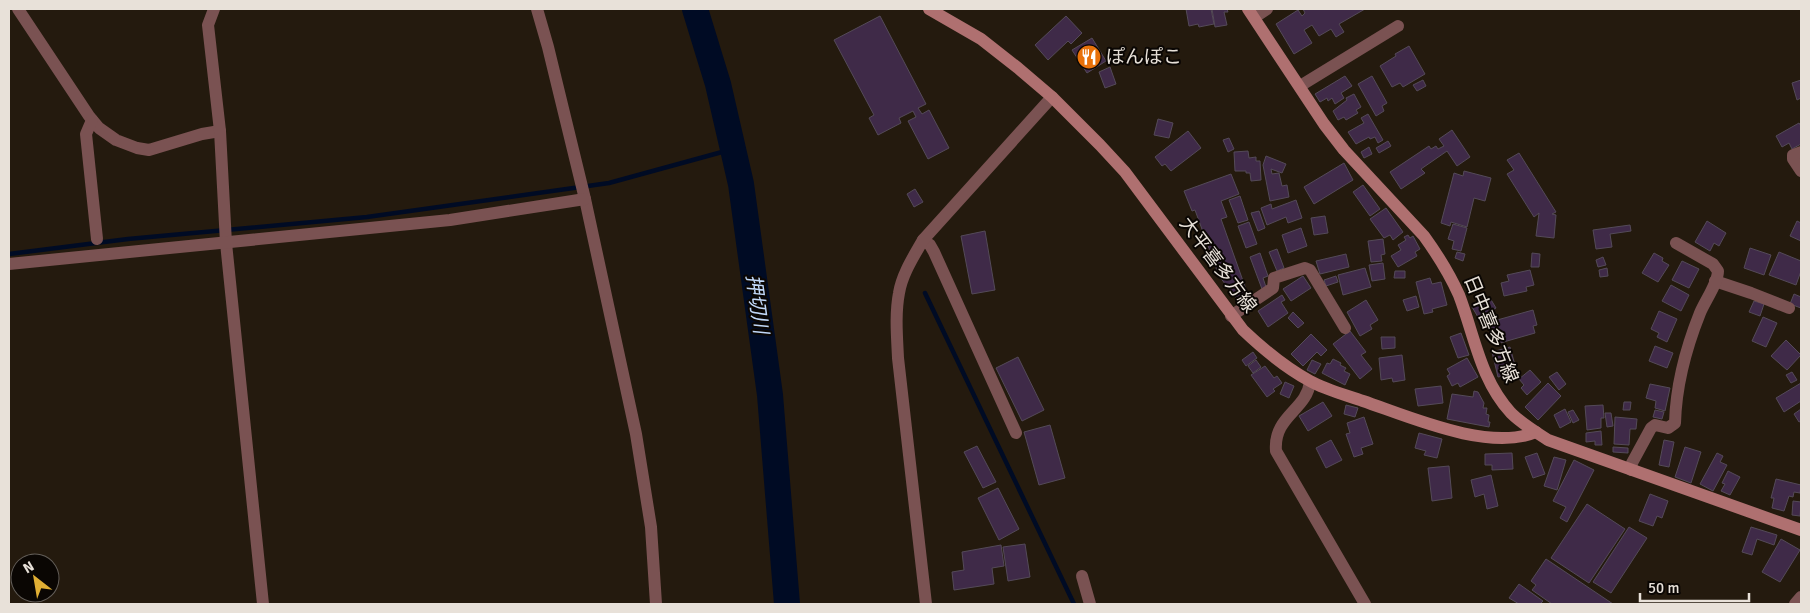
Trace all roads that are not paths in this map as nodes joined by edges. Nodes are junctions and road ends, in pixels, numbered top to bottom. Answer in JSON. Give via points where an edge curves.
{"nodes":[{"id":1,"x":18,"y":9,"type":"edge"},
{"id":2,"x":214,"y":9,"type":"edge"},
{"id":3,"x":537,"y":9,"type":"edge"},
{"id":4,"x":928,"y":9,"type":"edge"},
{"id":5,"x":1267,"y":9,"type":"edge"},
{"id":6,"x":1251,"y":13,"type":"edge"},
{"id":7,"x":1398,"y":26,"type":"dead end"},
{"id":8,"x":1300,"y":86,"type":"junction"},
{"id":9,"x":1052,"y":97,"type":"junction"},
{"id":10,"x":92,"y":120,"type":"junction"},
{"id":11,"x":220,"y":131,"type":"junction"},
{"id":12,"x":1801,"y":152,"type":"edge"},
{"id":13,"x":1801,"y":171,"type":"edge"},
{"id":14,"x":585,"y":199,"type":"junction"},
{"id":15,"x":97,"y":239,"type":"dead end"},
{"id":16,"x":923,"y":240,"type":"junction"},
{"id":17,"x":226,"y":242,"type":"junction"},
{"id":18,"x":1676,"y":243,"type":"dead end"},
{"id":19,"x":9,"y":264,"type":"edge"},
{"id":20,"x":1715,"y":281,"type":"junction"},
{"id":21,"x":1789,"y":308,"type":"dead end"},
{"id":22,"x":1231,"y":316,"type":"junction"},
{"id":23,"x":1345,"y":328,"type":"dead end"},
{"id":24,"x":1310,"y":382,"type":"junction"},
{"id":25,"x":1536,"y":432,"type":"junction"},
{"id":26,"x":1016,"y":433,"type":"dead end"},
{"id":27,"x":1631,"y":470,"type":"junction"},
{"id":28,"x":1801,"y":530,"type":"edge"},
{"id":29,"x":1082,"y":576,"type":"dead end"},
{"id":30,"x":1801,"y":597,"type":"edge"},
{"id":31,"x":263,"y":604,"type":"edge"},
{"id":32,"x":656,"y":604,"type":"edge"},
{"id":33,"x":926,"y":604,"type":"edge"},
{"id":34,"x":1090,"y":604,"type":"edge"},
{"id":35,"x":1365,"y":604,"type":"edge"},
{"id":36,"x":1795,"y":604,"type":"edge"}],
"edges":[{"from":1,"to":10,"type":"street"},
{"from":2,"to":11,"type":"street","via":[[208,25]]},
{"from":3,"to":14,"type":"street"},
{"from":4,"to":9,"type":"main road","name":"大平喜多方線","via":[[981,39]]},
{"from":5,"to":6,"type":"street"},
{"from":6,"to":8,"type":"main road","name":"日中喜多方線"},
{"from":7,"to":8,"type":"street"},
{"from":8,"to":25,"type":"main road","name":"日中喜多方線","via":[[1344,150],[1434,249],[1459,295],[1489,383],[1512,414]]},
{"from":9,"to":16,"type":"street"},
{"from":9,"to":22,"type":"main road","name":"大平喜多方線","via":[[1125,172]]},
{"from":10,"to":11,"type":"street","via":[[116,140],[149,150]]},
{"from":10,"to":15,"type":"street","via":[[86,134]]},
{"from":11,"to":17,"type":"street"},
{"from":12,"to":13,"type":"street","via":[[1793,155]]},
{"from":14,"to":17,"type":"street","via":[[450,220]]},
{"from":14,"to":32,"type":"street","via":[[636,434],[651,527]]},
{"from":16,"to":26,"type":"street","via":[[934,252]]},
{"from":16,"to":33,"type":"street","via":[[899,291],[896,323]]},
{"from":17,"to":19,"type":"street"},
{"from":17,"to":31,"type":"street"},
{"from":18,"to":20,"type":"street","via":[[1713,264],[1718,270]]},
{"from":20,"to":21,"type":"street"},
{"from":20,"to":27,"type":"street","via":[[1691,338],[1678,386],[1675,423],[1668,428],[1655,425],[1651,428]]},
{"from":22,"to":23,"type":"street","via":[[1273,288],[1274,278],[1305,268],[1310,270]]},
{"from":22,"to":24,"type":"main road","name":"大平喜多方線","via":[[1262,348]]},
{"from":24,"to":25,"type":"main road","name":"大平喜多方線","via":[[1433,426],[1459,432],[1499,439]]},
{"from":24,"to":35,"type":"street","via":[[1304,400],[1280,427],[1276,450]]},
{"from":25,"to":27,"type":"main road","name":"日中喜多方線","via":[[1548,440]]},
{"from":27,"to":28,"type":"main road","name":"日中喜多方線"},
{"from":29,"to":34,"type":"street"},
{"from":30,"to":36,"type":"street"}]}
